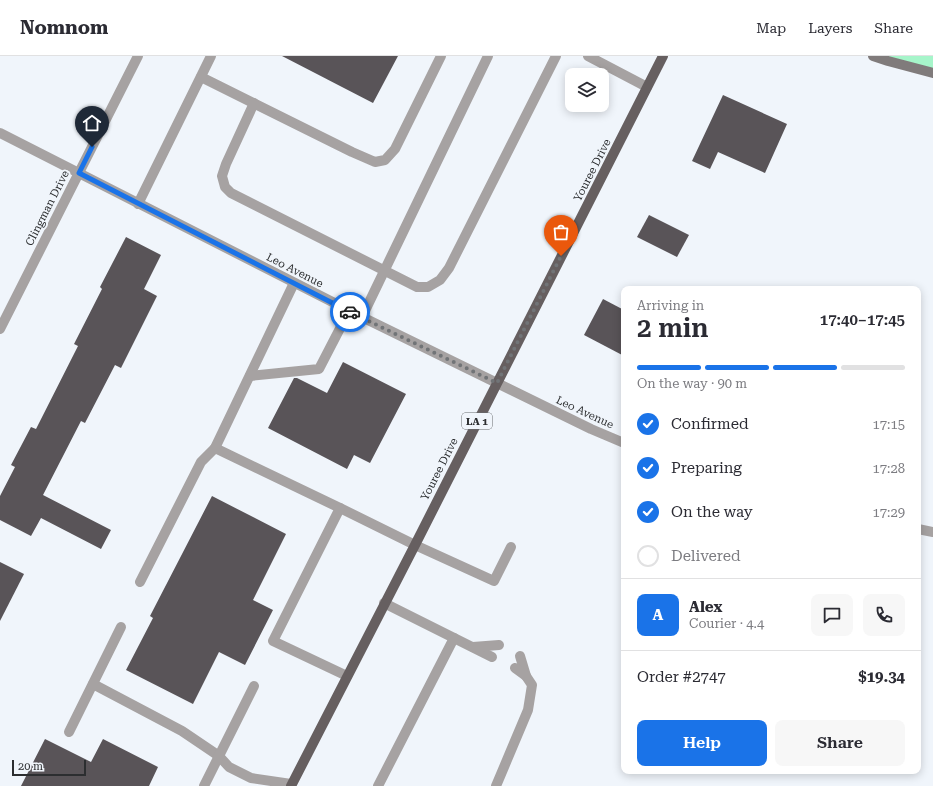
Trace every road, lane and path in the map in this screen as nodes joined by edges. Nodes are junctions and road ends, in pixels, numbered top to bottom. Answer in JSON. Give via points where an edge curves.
{"nodes":[{"id":1,"x":138,"y":56,"type":"edge"},
{"id":2,"x":211,"y":56,"type":"edge"},
{"id":3,"x":441,"y":56,"type":"edge"},
{"id":4,"x":488,"y":56,"type":"edge"},
{"id":5,"x":556,"y":56,"type":"edge"},
{"id":6,"x":588,"y":56,"type":"edge"},
{"id":7,"x":663,"y":56,"type":"edge"},
{"id":8,"x":873,"y":56,"type":"edge"},
{"id":9,"x":933,"y":73,"type":"edge"},
{"id":10,"x":201,"y":76,"type":"junction"},
{"id":11,"x":647,"y":87,"type":"junction"},
{"id":12,"x":254,"y":103,"type":"junction"},
{"id":13,"x":0,"y":133,"type":"edge"},
{"id":14,"x":79,"y":173,"type":"junction"},
{"id":15,"x":138,"y":204,"type":"junction"},
{"id":16,"x":384,"y":271,"type":"junction"},
{"id":17,"x":294,"y":283,"type":"junction"},
{"id":18,"x":349,"y":311,"type":"junction"},
{"id":19,"x":362,"y":317,"type":"junction"},
{"id":20,"x":0,"y":329,"type":"edge"},
{"id":21,"x":250,"y":376,"type":"junction"},
{"id":22,"x":497,"y":383,"type":"junction"},
{"id":23,"x":621,"y":442,"type":"edge"},
{"id":24,"x":215,"y":448,"type":"junction"},
{"id":25,"x":340,"y":508,"type":"junction"},
{"id":26,"x":921,"y":530,"type":"edge"},
{"id":27,"x":933,"y":532,"type":"edge"},
{"id":28,"x":414,"y":545,"type":"junction"},
{"id":29,"x":511,"y":548,"type":"dead end"},
{"id":30,"x":140,"y":582,"type":"dead end"},
{"id":31,"x":384,"y":603,"type":"junction"},
{"id":32,"x":122,"y":627,"type":"dead end"},
{"id":33,"x":454,"y":638,"type":"junction"},
{"id":34,"x":499,"y":645,"type":"dead end"},
{"id":35,"x":473,"y":647,"type":"junction"},
{"id":36,"x":520,"y":656,"type":"dead end"},
{"id":37,"x":492,"y":657,"type":"dead end"},
{"id":38,"x":515,"y":668,"type":"dead end"},
{"id":39,"x":346,"y":676,"type":"junction"},
{"id":40,"x":526,"y":676,"type":"junction"},
{"id":41,"x":93,"y":684,"type":"junction"},
{"id":42,"x":254,"y":686,"type":"dead end"},
{"id":43,"x":69,"y":732,"type":"dead end"},
{"id":44,"x":219,"y":756,"type":"junction"},
{"id":45,"x":204,"y":786,"type":"edge"},
{"id":46,"x":292,"y":786,"type":"edge"},
{"id":47,"x":378,"y":786,"type":"edge"},
{"id":48,"x":496,"y":786,"type":"edge"}],
"edges":[{"from":1,"to":14,"type":"street","name":"Clingman Drive"},
{"from":2,"to":10,"type":"street"},
{"from":3,"to":12,"type":"street","via":[[395,149],[385,160],[375,162],[352,152]]},
{"from":4,"to":16,"type":"street"},
{"from":5,"to":16,"type":"street","via":[[449,268],[440,280],[428,287],[417,287]]},
{"from":6,"to":11,"type":"street"},
{"from":7,"to":11,"type":"main road","name":"Youree Drive","number":"LA 1"},
{"from":8,"to":9,"type":"street"},
{"from":10,"to":12,"type":"street"},
{"from":10,"to":15,"type":"street"},
{"from":11,"to":22,"type":"main road","name":"Youree Drive","number":"LA 1"},
{"from":12,"to":16,"type":"street","via":[[226,164],[222,176],[224,187],[231,193]]},
{"from":13,"to":14,"type":"street","name":"Leo Avenue"},
{"from":14,"to":15,"type":"street","name":"Leo Avenue"},
{"from":14,"to":20,"type":"street","name":"Clingman Drive"},
{"from":15,"to":17,"type":"street","name":"Leo Avenue"},
{"from":16,"to":19,"type":"street"},
{"from":17,"to":18,"type":"street","name":"Leo Avenue"},
{"from":17,"to":21,"type":"street"},
{"from":18,"to":19,"type":"street","name":"Leo Avenue"},
{"from":18,"to":21,"type":"street","via":[[319,369]]},
{"from":19,"to":22,"type":"street","name":"Leo Avenue"},
{"from":21,"to":24,"type":"street"},
{"from":22,"to":23,"type":"street","name":"Leo Avenue"},
{"from":22,"to":28,"type":"main road","name":"Youree Drive","number":"LA 1"},
{"from":24,"to":25,"type":"street"},
{"from":24,"to":30,"type":"street","via":[[201,462]]},
{"from":25,"to":28,"type":"street"},
{"from":25,"to":39,"type":"street","via":[[273,641]]},
{"from":26,"to":27,"type":"street"},
{"from":28,"to":29,"type":"street","via":[[494,581]]},
{"from":28,"to":31,"type":"main road","name":"Youree Drive","number":"LA 1"},
{"from":31,"to":33,"type":"street"},
{"from":31,"to":39,"type":"main road","name":"Youree Drive","number":"LA 1"},
{"from":32,"to":41,"type":"street"},
{"from":33,"to":35,"type":"street"},
{"from":33,"to":47,"type":"street"},
{"from":34,"to":35,"type":"street"},
{"from":35,"to":37,"type":"street"},
{"from":36,"to":40,"type":"street"},
{"from":38,"to":40,"type":"street"},
{"from":39,"to":46,"type":"main road","name":"Youree Drive","number":"LA 1"},
{"from":40,"to":48,"type":"street","via":[[532,685],[528,710]]},
{"from":41,"to":43,"type":"street"},
{"from":41,"to":44,"type":"street","via":[[182,731]]},
{"from":42,"to":44,"type":"street"},
{"from":44,"to":45,"type":"street"},
{"from":44,"to":46,"type":"street","via":[[228,767],[251,778]]}]}
